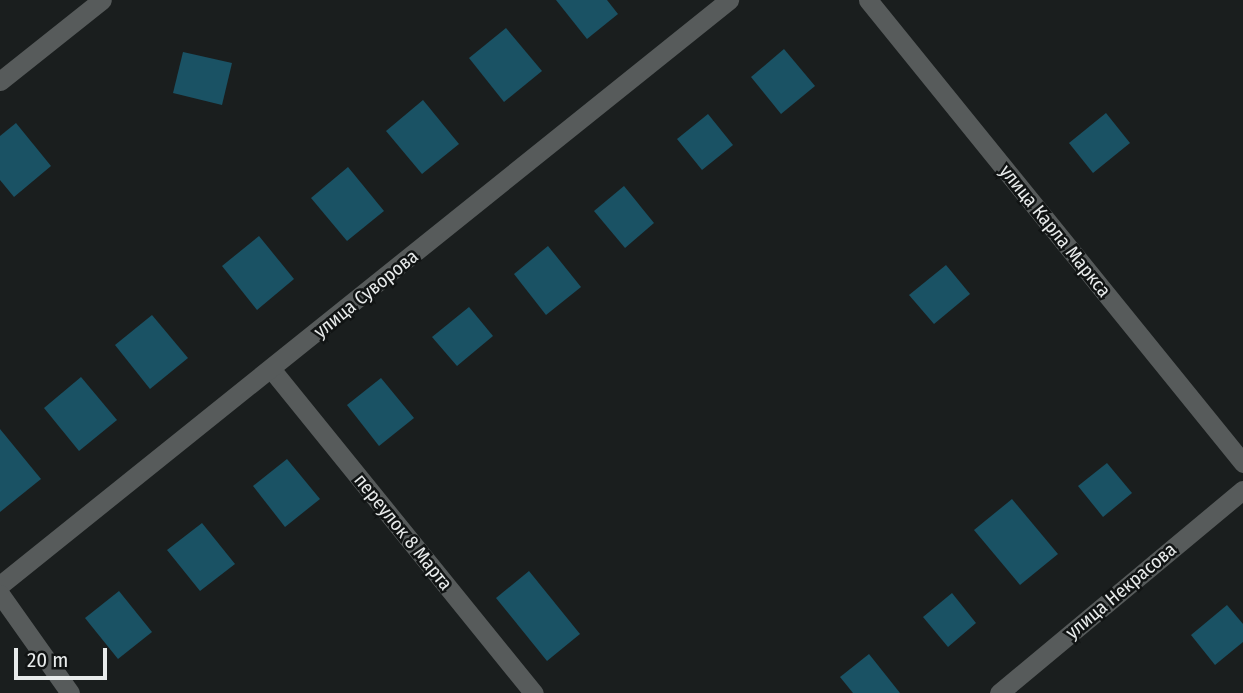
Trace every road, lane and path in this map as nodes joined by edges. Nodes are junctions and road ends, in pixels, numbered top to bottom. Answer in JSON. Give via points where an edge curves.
{"nodes":[{"id":1,"x":102,"y":0,"type":"edge"},
{"id":2,"x":729,"y":0,"type":"edge"},
{"id":3,"x":867,"y":0,"type":"edge"},
{"id":4,"x":0,"y":81,"type":"edge"},
{"id":5,"x":272,"y":370,"type":"junction"},
{"id":6,"x":1243,"y":463,"type":"edge"},
{"id":7,"x":1243,"y":490,"type":"edge"},
{"id":8,"x":0,"y":585,"type":"edge"},
{"id":9,"x":0,"y":594,"type":"edge"},
{"id":10,"x":70,"y":693,"type":"edge"},
{"id":11,"x":534,"y":693,"type":"edge"},
{"id":12,"x":999,"y":693,"type":"edge"}],
"edges":[{"from":1,"to":4,"type":"street"},
{"from":2,"to":5,"type":"street","name":"улица Суворова"},
{"from":3,"to":6,"type":"street","name":"улица Карла Маркса"},
{"from":5,"to":8,"type":"street","name":"улица Суворова"},
{"from":5,"to":11,"type":"street","name":"переулок 8 Марта"},
{"from":7,"to":12,"type":"street","name":"улица Некрасова"},
{"from":9,"to":10,"type":"street"}]}
